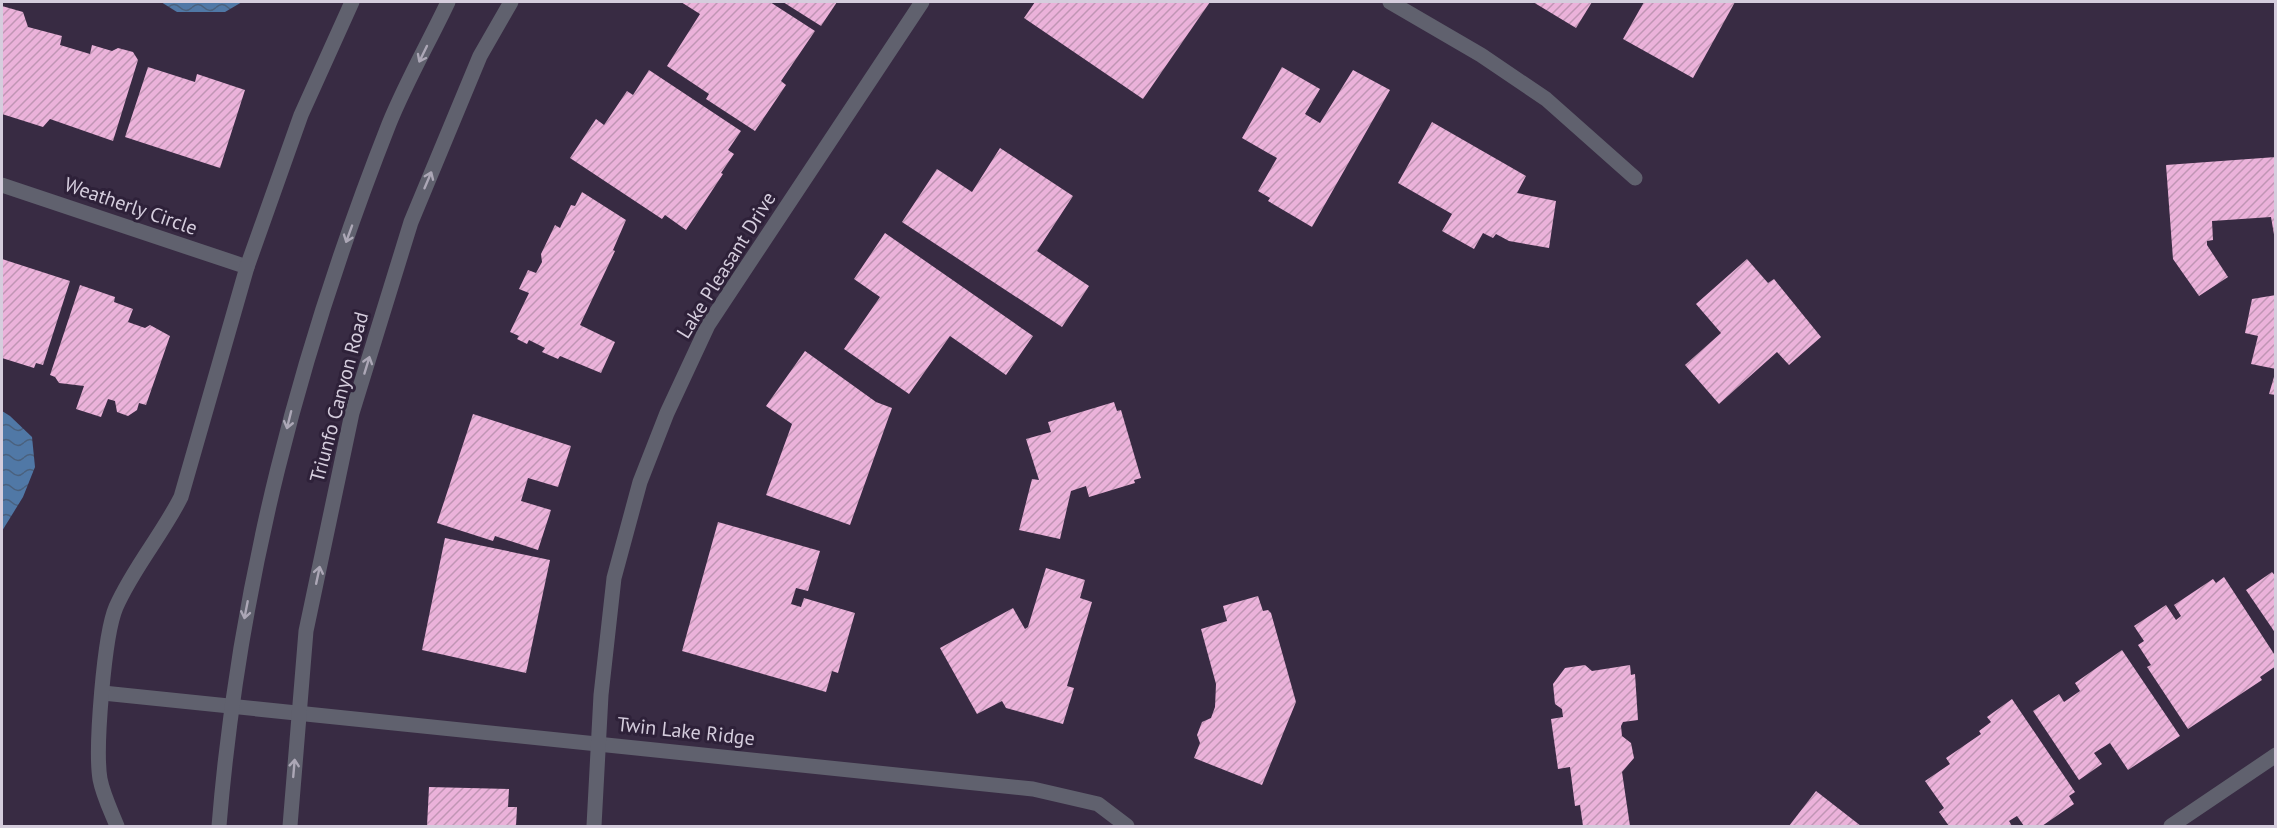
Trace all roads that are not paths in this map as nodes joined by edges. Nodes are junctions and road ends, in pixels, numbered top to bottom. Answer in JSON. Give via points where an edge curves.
{"nodes":[{"id":1,"x":352,"y":2,"type":"edge"},
{"id":2,"x":448,"y":2,"type":"edge"},
{"id":3,"x":511,"y":2,"type":"edge"},
{"id":4,"x":922,"y":2,"type":"edge"},
{"id":5,"x":1390,"y":2,"type":"edge"},
{"id":6,"x":1635,"y":178,"type":"dead end"},
{"id":7,"x":2,"y":185,"type":"edge"},
{"id":8,"x":247,"y":267,"type":"junction"},
{"id":9,"x":103,"y":693,"type":"junction"},
{"id":10,"x":231,"y":705,"type":"junction"},
{"id":11,"x":299,"y":712,"type":"junction"},
{"id":12,"x":598,"y":744,"type":"junction"},
{"id":13,"x":2276,"y":755,"type":"edge"},
{"id":14,"x":117,"y":826,"type":"edge"},
{"id":15,"x":219,"y":826,"type":"edge"},
{"id":16,"x":290,"y":826,"type":"edge"},
{"id":17,"x":594,"y":826,"type":"edge"},
{"id":18,"x":1127,"y":826,"type":"edge"},
{"id":19,"x":2171,"y":826,"type":"edge"}],
"edges":[{"from":1,"to":8,"type":"street","via":[[301,115]]},
{"from":2,"to":10,"type":"street","name":"Triunfo Canyon Road","one_way":true,"via":[[390,122],[322,310],[284,440],[246,609]]},
{"from":11,"to":3,"type":"street","name":"Triunfo Canyon Road","one_way":true,"via":[[306,631],[352,413],[411,222],[480,56]]},
{"from":4,"to":12,"type":"street","name":"Lake Pleasant Drive","via":[[708,325],[667,413],[640,482],[614,578]]},
{"from":5,"to":6,"type":"street","via":[[1481,55],[1546,99]]},
{"from":7,"to":8,"type":"street","name":"Weatherly Circle"},
{"from":8,"to":9,"type":"street","via":[[181,497],[115,609]]},
{"from":9,"to":10,"type":"street"},
{"from":9,"to":14,"type":"street","via":[[99,772]]},
{"from":10,"to":11,"type":"street","name":"Twin Lake Ridge"},
{"from":10,"to":15,"type":"street","name":"Triunfo Canyon Road"},
{"from":11,"to":12,"type":"street","name":"Twin Lake Ridge"},
{"from":16,"to":11,"type":"street","name":"Triunfo Canyon Road","one_way":true},
{"from":12,"to":17,"type":"street","name":"Lake Pleasant Drive"},
{"from":12,"to":18,"type":"street","name":"Twin Lake Ridge","via":[[1033,789],[1098,804]]},
{"from":13,"to":19,"type":"street"}]}
